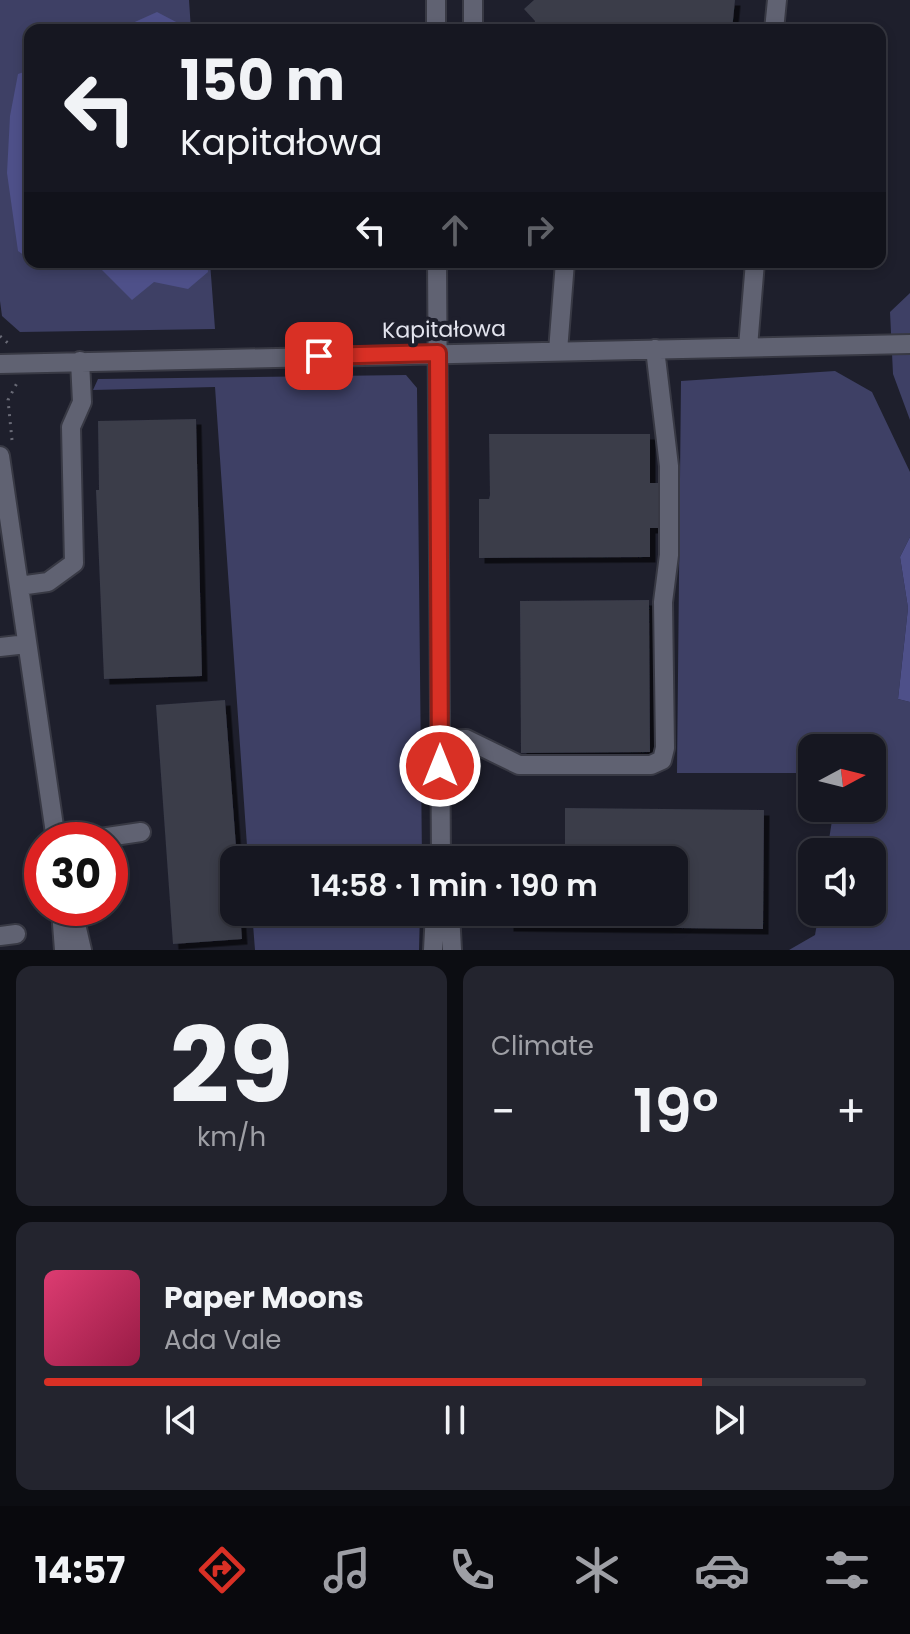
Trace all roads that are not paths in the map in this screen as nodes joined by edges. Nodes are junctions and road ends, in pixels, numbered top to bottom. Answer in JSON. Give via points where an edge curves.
{"nodes":[{"id":1,"x":436,"y":0,"type":"edge"},
{"id":2,"x":473,"y":0,"type":"edge"},
{"id":3,"x":777,"y":0,"type":"edge"},
{"id":4,"x":436,"y":24,"type":"edge"},
{"id":5,"x":473,"y":24,"type":"edge"},
{"id":6,"x":775,"y":24,"type":"edge"},
{"id":7,"x":437,"y":268,"type":"edge"},
{"id":8,"x":565,"y":268,"type":"edge"},
{"id":9,"x":755,"y":268,"type":"edge"},
{"id":10,"x":910,"y":344,"type":"edge"},
{"id":11,"x":748,"y":347,"type":"junction"},
{"id":12,"x":655,"y":349,"type":"junction"},
{"id":13,"x":558,"y":351,"type":"junction"},
{"id":14,"x":438,"y":353,"type":"junction"},
{"id":15,"x":80,"y":361,"type":"junction"},
{"id":16,"x":0,"y":364,"type":"edge"},
{"id":17,"x":0,"y":456,"type":"edge"},
{"id":18,"x":19,"y":586,"type":"junction"},
{"id":19,"x":27,"y":644,"type":"junction"},
{"id":20,"x":0,"y":647,"type":"edge"},
{"id":21,"x":440,"y":740,"type":"junction"},
{"id":22,"x":53,"y":822,"type":"edge"},
{"id":23,"x":141,"y":832,"type":"dead end"},
{"id":24,"x":128,"y":834,"type":"edge"},
{"id":25,"x":441,"y":846,"type":"edge"},
{"id":26,"x":62,"y":926,"type":"edge"},
{"id":27,"x":76,"y":926,"type":"edge"},
{"id":28,"x":434,"y":926,"type":"edge"},
{"id":29,"x":451,"y":926,"type":"edge"},
{"id":30,"x":64,"y":950,"type":"edge"},
{"id":31,"x":82,"y":950,"type":"edge"},
{"id":32,"x":433,"y":950,"type":"edge"},
{"id":33,"x":452,"y":950,"type":"edge"}],
"edges":[{"from":1,"to":4,"type":"street"},
{"from":2,"to":5,"type":"street"},
{"from":3,"to":6,"type":"street"},
{"from":7,"to":14,"type":"street"},
{"from":8,"to":13,"type":"street"},
{"from":9,"to":11,"type":"street"},
{"from":10,"to":11,"type":"street","name":"Kapitałowa"},
{"from":11,"to":12,"type":"street","name":"Kapitałowa"},
{"from":12,"to":13,"type":"street","name":"Kapitałowa"},
{"from":12,"to":21,"type":"street","via":[[669,466],[662,760],[651,765],[519,765],[466,739]]},
{"from":13,"to":14,"type":"street","name":"Kapitałowa"},
{"from":14,"to":15,"type":"street","name":"Kapitałowa"},
{"from":14,"to":21,"type":"street"},
{"from":15,"to":16,"type":"street","name":"Kapitałowa"},
{"from":15,"to":18,"type":"street","via":[[82,402],[71,427],[74,563],[48,582]]},
{"from":17,"to":18,"type":"street"},
{"from":18,"to":19,"type":"street"},
{"from":19,"to":20,"type":"street"},
{"from":19,"to":22,"type":"street"},
{"from":21,"to":25,"type":"street"},
{"from":23,"to":24,"type":"street"},
{"from":26,"to":30,"type":"street"},
{"from":27,"to":31,"type":"street"},
{"from":28,"to":32,"type":"street"},
{"from":29,"to":33,"type":"street"}]}
